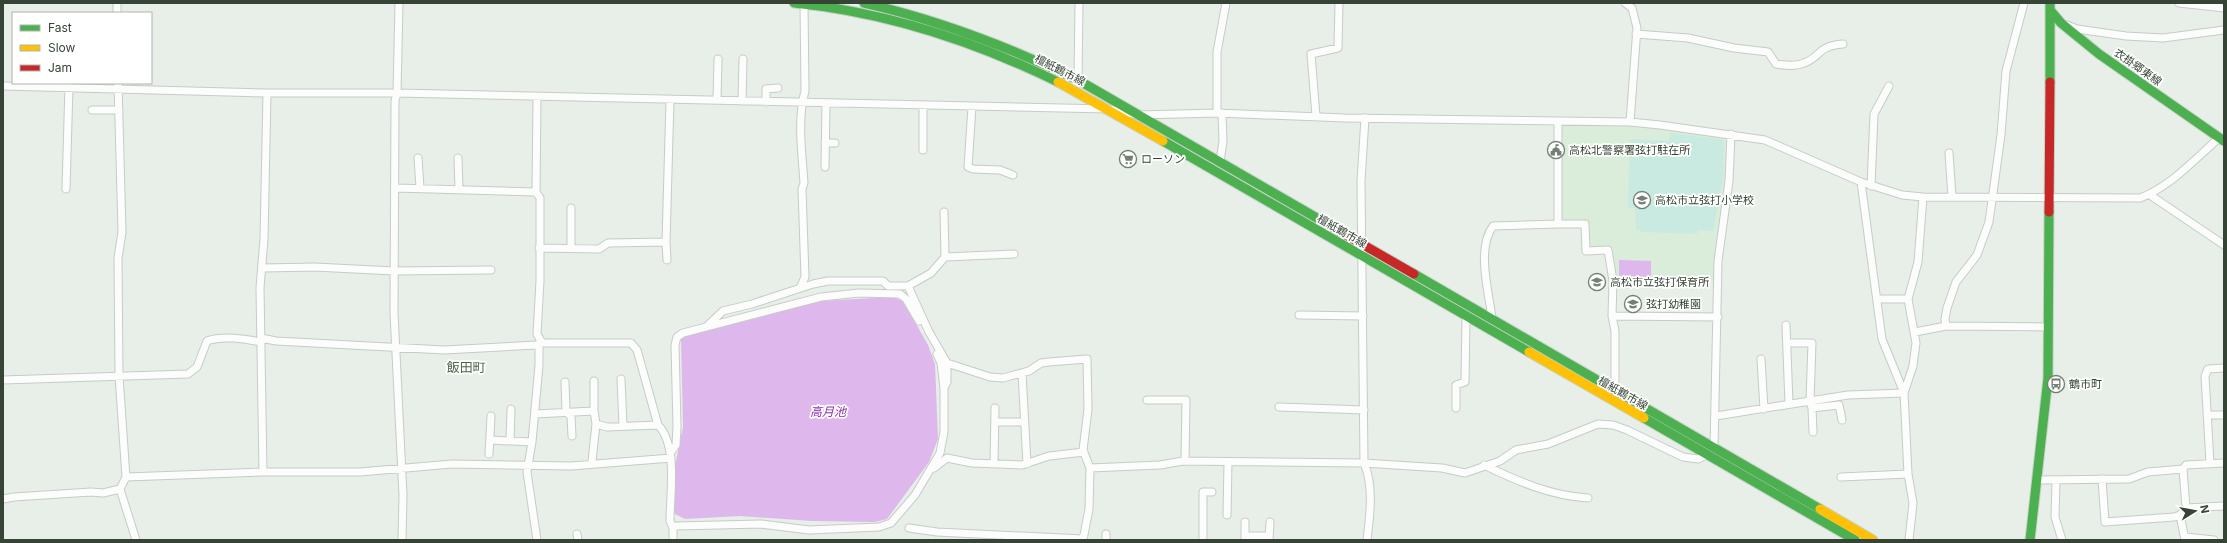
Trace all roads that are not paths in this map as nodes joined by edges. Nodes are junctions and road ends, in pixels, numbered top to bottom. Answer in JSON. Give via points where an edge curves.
{"nodes":[{"id":1,"x":399,"y":3,"type":"edge"},
{"id":2,"x":794,"y":3,"type":"edge"},
{"id":3,"x":864,"y":3,"type":"edge"},
{"id":4,"x":1079,"y":3,"type":"edge"},
{"id":5,"x":1226,"y":3,"type":"edge"},
{"id":6,"x":1339,"y":3,"type":"edge"},
{"id":7,"x":1625,"y":3,"type":"edge"},
{"id":8,"x":2024,"y":3,"type":"edge"},
{"id":9,"x":2179,"y":3,"type":"edge"},
{"id":10,"x":804,"y":4,"type":"edge"},
{"id":11,"x":2050,"y":6,"type":"edge"},
{"id":12,"x":2224,"y":8,"type":"edge"},
{"id":13,"x":2061,"y":23,"type":"junction"},
{"id":14,"x":2224,"y":30,"type":"edge"},
{"id":15,"x":1636,"y":34,"type":"junction"},
{"id":16,"x":1843,"y":44,"type":"dead end"},
{"id":17,"x":718,"y":59,"type":"dead end"},
{"id":18,"x":743,"y":59,"type":"dead end"},
{"id":19,"x":1078,"y":80,"type":"junction"},
{"id":20,"x":118,"y":85,"type":"edge"},
{"id":21,"x":3,"y":86,"type":"edge"},
{"id":22,"x":68,"y":86,"type":"junction"},
{"id":23,"x":1889,"y":86,"type":"dead end"},
{"id":24,"x":778,"y":88,"type":"dead end"},
{"id":25,"x":267,"y":93,"type":"junction"},
{"id":26,"x":397,"y":93,"type":"junction"},
{"id":27,"x":537,"y":97,"type":"junction"},
{"id":28,"x":670,"y":100,"type":"junction"},
{"id":29,"x":717,"y":100,"type":"junction"},
{"id":30,"x":742,"y":101,"type":"junction"},
{"id":31,"x":766,"y":102,"type":"junction"},
{"id":32,"x":802,"y":103,"type":"junction"},
{"id":33,"x":826,"y":103,"type":"junction"},
{"id":34,"x":923,"y":106,"type":"junction"},
{"id":35,"x":972,"y":107,"type":"junction"},
{"id":36,"x":1108,"y":109,"type":"junction"},
{"id":37,"x":92,"y":110,"type":"dead end"},
{"id":38,"x":119,"y":110,"type":"junction"},
{"id":39,"x":1219,"y":113,"type":"junction"},
{"id":40,"x":1138,"y":115,"type":"junction"},
{"id":41,"x":1316,"y":116,"type":"junction"},
{"id":42,"x":1365,"y":118,"type":"junction"},
{"id":43,"x":1558,"y":121,"type":"junction"},
{"id":44,"x":1630,"y":122,"type":"junction"},
{"id":45,"x":1731,"y":134,"type":"junction"},
{"id":46,"x":2221,"y":139,"type":"edge"},
{"id":47,"x":825,"y":143,"type":"junction"},
{"id":48,"x":835,"y":143,"type":"dead end"},
{"id":49,"x":923,"y":150,"type":"dead end"},
{"id":50,"x":1949,"y":153,"type":"dead end"},
{"id":51,"x":418,"y":158,"type":"dead end"},
{"id":52,"x":458,"y":158,"type":"dead end"},
{"id":53,"x":1220,"y":162,"type":"junction"},
{"id":54,"x":825,"y":168,"type":"dead end"},
{"id":55,"x":1012,"y":175,"type":"dead end"},
{"id":56,"x":1861,"y":182,"type":"junction"},
{"id":57,"x":1871,"y":186,"type":"junction"},
{"id":58,"x":396,"y":188,"type":"junction"},
{"id":59,"x":420,"y":188,"type":"junction"},
{"id":60,"x":66,"y":189,"type":"dead end"},
{"id":61,"x":459,"y":189,"type":"junction"},
{"id":62,"x":536,"y":192,"type":"junction"},
{"id":63,"x":2150,"y":195,"type":"junction"},
{"id":64,"x":1923,"y":197,"type":"junction"},
{"id":65,"x":1952,"y":197,"type":"junction"},
{"id":66,"x":1992,"y":198,"type":"junction"},
{"id":67,"x":2049,"y":198,"type":"junction"},
{"id":68,"x":571,"y":208,"type":"dead end"},
{"id":69,"x":944,"y":212,"type":"dead end"},
{"id":70,"x":1558,"y":224,"type":"junction"},
{"id":71,"x":666,"y":242,"type":"junction"},
{"id":72,"x":1362,"y":244,"type":"junction"},
{"id":73,"x":2224,"y":245,"type":"edge"},
{"id":74,"x":539,"y":248,"type":"junction"},
{"id":75,"x":571,"y":248,"type":"junction"},
{"id":76,"x":1014,"y":254,"type":"dead end"},
{"id":77,"x":945,"y":257,"type":"junction"},
{"id":78,"x":1363,"y":257,"type":"junction"},
{"id":79,"x":667,"y":260,"type":"dead end"},
{"id":80,"x":262,"y":268,"type":"junction"},
{"id":81,"x":491,"y":270,"type":"dead end"},
{"id":82,"x":394,"y":271,"type":"junction"},
{"id":83,"x":908,"y":286,"type":"junction"},
{"id":84,"x":800,"y":288,"type":"junction"},
{"id":85,"x":1877,"y":299,"type":"junction"},
{"id":86,"x":1908,"y":299,"type":"junction"},
{"id":87,"x":1300,"y":315,"type":"dead end"},
{"id":88,"x":1363,"y":316,"type":"junction"},
{"id":89,"x":1612,"y":316,"type":"junction"},
{"id":90,"x":1466,"y":317,"type":"junction"},
{"id":91,"x":1718,"y":317,"type":"junction"},
{"id":92,"x":1492,"y":318,"type":"junction"},
{"id":93,"x":706,"y":326,"type":"junction"},
{"id":94,"x":1786,"y":326,"type":"dead end"},
{"id":95,"x":1946,"y":326,"type":"junction"},
{"id":96,"x":2049,"y":327,"type":"junction"},
{"id":97,"x":929,"y":332,"type":"junction"},
{"id":98,"x":1915,"y":332,"type":"junction"},
{"id":99,"x":261,"y":340,"type":"junction"},
{"id":100,"x":1787,"y":343,"type":"junction"},
{"id":101,"x":540,"y":344,"type":"junction"},
{"id":102,"x":395,"y":348,"type":"junction"},
{"id":103,"x":1761,"y":359,"type":"dead end"},
{"id":104,"x":947,"y":363,"type":"junction"},
{"id":105,"x":2224,"y":368,"type":"edge"},
{"id":106,"x":1022,"y":373,"type":"junction"},
{"id":107,"x":119,"y":376,"type":"junction"},
{"id":108,"x":621,"y":379,"type":"dead end"},
{"id":109,"x":3,"y":380,"type":"edge"},
{"id":110,"x":594,"y":381,"type":"dead end"},
{"id":111,"x":565,"y":382,"type":"dead end"},
{"id":112,"x":944,"y":388,"type":"junction"},
{"id":113,"x":1614,"y":391,"type":"junction"},
{"id":114,"x":1904,"y":393,"type":"junction"},
{"id":115,"x":1147,"y":400,"type":"dead end"},
{"id":116,"x":1810,"y":400,"type":"junction"},
{"id":117,"x":1789,"y":404,"type":"junction"},
{"id":118,"x":1279,"y":407,"type":"dead end"},
{"id":119,"x":995,"y":408,"type":"dead end"},
{"id":120,"x":1456,"y":408,"type":"dead end"},
{"id":121,"x":1764,"y":408,"type":"junction"},
{"id":122,"x":1812,"y":408,"type":"junction"},
{"id":123,"x":512,"y":409,"type":"dead end"},
{"id":124,"x":1364,"y":410,"type":"junction"},
{"id":125,"x":594,"y":411,"type":"junction"},
{"id":126,"x":566,"y":412,"type":"junction"},
{"id":127,"x":535,"y":414,"type":"junction"},
{"id":128,"x":2207,"y":415,"type":"junction"},
{"id":129,"x":2224,"y":415,"type":"edge"},
{"id":130,"x":491,"y":416,"type":"dead end"},
{"id":131,"x":1716,"y":416,"type":"junction"},
{"id":132,"x":1842,"y":420,"type":"dead end"},
{"id":133,"x":995,"y":422,"type":"junction"},
{"id":134,"x":1024,"y":422,"type":"junction"},
{"id":135,"x":596,"y":424,"type":"junction"},
{"id":136,"x":658,"y":425,"type":"junction"},
{"id":137,"x":623,"y":426,"type":"junction"},
{"id":138,"x":1814,"y":432,"type":"dead end"},
{"id":139,"x":572,"y":436,"type":"dead end"},
{"id":140,"x":490,"y":440,"type":"junction"},
{"id":141,"x":510,"y":441,"type":"junction"},
{"id":142,"x":532,"y":442,"type":"junction"},
{"id":143,"x":1714,"y":447,"type":"junction"},
{"id":144,"x":1084,"y":452,"type":"junction"},
{"id":145,"x":489,"y":454,"type":"dead end"},
{"id":146,"x":671,"y":455,"type":"junction"},
{"id":147,"x":1706,"y":455,"type":"junction"},
{"id":148,"x":592,"y":460,"type":"dead end"},
{"id":149,"x":1185,"y":461,"type":"junction"},
{"id":150,"x":1228,"y":462,"type":"junction"},
{"id":151,"x":2224,"y":462,"type":"edge"},
{"id":152,"x":1364,"y":463,"type":"junction"},
{"id":153,"x":2210,"y":463,"type":"junction"},
{"id":154,"x":994,"y":464,"type":"junction"},
{"id":155,"x":1027,"y":464,"type":"junction"},
{"id":156,"x":1484,"y":465,"type":"junction"},
{"id":157,"x":528,"y":466,"type":"junction"},
{"id":158,"x":401,"y":468,"type":"junction"},
{"id":159,"x":1090,"y":468,"type":"junction"},
{"id":160,"x":2183,"y":469,"type":"junction"},
{"id":161,"x":263,"y":472,"type":"junction"},
{"id":162,"x":930,"y":472,"type":"junction"},
{"id":163,"x":1908,"y":474,"type":"junction"},
{"id":164,"x":126,"y":477,"type":"junction"},
{"id":165,"x":1841,"y":477,"type":"dead end"},
{"id":166,"x":2102,"y":479,"type":"junction"},
{"id":167,"x":2038,"y":480,"type":"junction"},
{"id":168,"x":2056,"y":481,"type":"junction"},
{"id":169,"x":120,"y":489,"type":"junction"},
{"id":170,"x":1212,"y":492,"type":"dead end"},
{"id":171,"x":1588,"y":498,"type":"dead end"},
{"id":172,"x":3,"y":499,"type":"edge"},
{"id":173,"x":2224,"y":506,"type":"edge"},
{"id":174,"x":2186,"y":508,"type":"junction"},
{"id":175,"x":1227,"y":515,"type":"dead end"},
{"id":176,"x":2180,"y":515,"type":"junction"},
{"id":177,"x":1245,"y":522,"type":"dead end"},
{"id":178,"x":1270,"y":522,"type":"dead end"},
{"id":179,"x":673,"y":528,"type":"junction"},
{"id":180,"x":909,"y":528,"type":"dead end"},
{"id":181,"x":1245,"y":538,"type":"edge"},
{"id":182,"x":1269,"y":538,"type":"edge"},
{"id":183,"x":1083,"y":539,"type":"edge"},
{"id":184,"x":2185,"y":539,"type":"edge"},
{"id":185,"x":136,"y":540,"type":"edge"},
{"id":186,"x":402,"y":540,"type":"edge"},
{"id":187,"x":537,"y":540,"type":"edge"},
{"id":188,"x":673,"y":540,"type":"edge"},
{"id":189,"x":1203,"y":540,"type":"edge"},
{"id":190,"x":1367,"y":540,"type":"edge"},
{"id":191,"x":1855,"y":540,"type":"edge"},
{"id":192,"x":1873,"y":540,"type":"edge"},
{"id":193,"x":1909,"y":540,"type":"edge"},
{"id":194,"x":2030,"y":540,"type":"edge"},
{"id":195,"x":2062,"y":540,"type":"edge"},
{"id":196,"x":2214,"y":540,"type":"edge"}],
"edges":[{"from":1,"to":26,"type":"street"},
{"from":2,"to":10,"type":"main road","name":"檀紙鶴市線"},
{"from":3,"to":19,"type":"main road","name":"檀紙鶴市線","via":[[943,23],[994,41]]},
{"from":4,"to":19,"type":"street"},
{"from":5,"to":39,"type":"street","via":[[1217,52]]},
{"from":6,"to":41,"type":"street","via":[[1338,48],[1311,54]]},
{"from":7,"to":15,"type":"street","via":[[1632,8],[1636,19]]},
{"from":8,"to":66,"type":"street","via":[[2006,71]]},
{"from":9,"to":12,"type":"street"},
{"from":10,"to":32,"type":"street","via":[[805,90]]},
{"from":10,"to":36,"type":"main road","name":"檀紙鶴市線","via":[[844,9],[942,34],[1031,68]]},
{"from":11,"to":13,"type":"main road","name":"衣掛郷東線"},
{"from":11,"to":67,"type":"main road"},
{"from":13,"to":14,"type":"street","via":[[2077,29],[2143,38]]},
{"from":13,"to":46,"type":"main road","name":"衣掛郷東線","via":[[2099,54]]},
{"from":15,"to":16,"type":"street","via":[[1688,38],[1768,52],[1776,64],[1793,66],[1812,59],[1826,47]]},
{"from":15,"to":44,"type":"street"},
{"from":17,"to":29,"type":"street"},
{"from":18,"to":30,"type":"street"},
{"from":19,"to":40,"type":"main road","name":"檀紙鶴市線"},
{"from":20,"to":22,"type":"street"},
{"from":20,"to":25,"type":"street"},
{"from":20,"to":38,"type":"street"},
{"from":21,"to":22,"type":"street"},
{"from":22,"to":60,"type":"street"},
{"from":23,"to":57,"type":"street","via":[[1874,114]]},
{"from":24,"to":31,"type":"street","via":[[766,89]]},
{"from":25,"to":26,"type":"street"},
{"from":25,"to":80,"type":"street"},
{"from":26,"to":27,"type":"street"},
{"from":26,"to":58,"type":"street"},
{"from":27,"to":28,"type":"street"},
{"from":27,"to":62,"type":"street"},
{"from":28,"to":29,"type":"street"},
{"from":28,"to":71,"type":"street"},
{"from":29,"to":30,"type":"street"},
{"from":30,"to":31,"type":"street"},
{"from":31,"to":32,"type":"street"},
{"from":32,"to":33,"type":"street"},
{"from":32,"to":84,"type":"street","via":[[805,277]]},
{"from":33,"to":34,"type":"street"},
{"from":33,"to":47,"type":"street"},
{"from":34,"to":35,"type":"street"},
{"from":34,"to":49,"type":"street"},
{"from":35,"to":36,"type":"street"},
{"from":35,"to":55,"type":"street","via":[[968,167],[1000,170]]},
{"from":36,"to":40,"type":"street"},
{"from":36,"to":78,"type":"main road","name":"檀紙鶴市線"},
{"from":37,"to":38,"type":"street"},
{"from":38,"to":107,"type":"street","via":[[122,232],[118,258]]},
{"from":39,"to":40,"type":"street"},
{"from":39,"to":41,"type":"street"},
{"from":39,"to":53,"type":"street","via":[[1223,141]]},
{"from":40,"to":53,"type":"main road","name":"檀紙鶴市線"},
{"from":41,"to":42,"type":"street"},
{"from":42,"to":43,"type":"street"},
{"from":42,"to":72,"type":"street","via":[[1361,181]]},
{"from":43,"to":44,"type":"street"},
{"from":43,"to":70,"type":"street"},
{"from":44,"to":45,"type":"street"},
{"from":45,"to":56,"type":"street","via":[[1765,140]]},
{"from":45,"to":91,"type":"street","via":[[1729,181],[1718,261]]},
{"from":46,"to":63,"type":"street"},
{"from":47,"to":48,"type":"street"},
{"from":47,"to":54,"type":"street"},
{"from":50,"to":65,"type":"street"},
{"from":51,"to":59,"type":"street"},
{"from":52,"to":61,"type":"street"},
{"from":53,"to":72,"type":"main road","name":"檀紙鶴市線"},
{"from":56,"to":57,"type":"street"},
{"from":56,"to":85,"type":"street"},
{"from":57,"to":64,"type":"street","via":[[1902,195]]},
{"from":58,"to":59,"type":"street"},
{"from":58,"to":82,"type":"street"},
{"from":59,"to":61,"type":"street"},
{"from":61,"to":62,"type":"street"},
{"from":62,"to":74,"type":"street","via":[[540,198]]},
{"from":63,"to":67,"type":"street","via":[[2133,199]]},
{"from":63,"to":73,"type":"street"},
{"from":64,"to":65,"type":"street"},
{"from":64,"to":86,"type":"street","via":[[1918,262]]},
{"from":65,"to":66,"type":"street"},
{"from":66,"to":67,"type":"street"},
{"from":66,"to":95,"type":"street","via":[[1989,222],[1977,255],[1956,282],[1947,308]]},
{"from":67,"to":96,"type":"main road"},
{"from":68,"to":75,"type":"street"},
{"from":69,"to":77,"type":"street"},
{"from":70,"to":89,"type":"street","via":[[1585,224],[1586,251],[1608,250],[1614,281]]},
{"from":70,"to":92,"type":"street","via":[[1493,226],[1488,234],[1484,280]]},
{"from":71,"to":75,"type":"street","via":[[608,243],[599,249]]},
{"from":71,"to":79,"type":"street"},
{"from":72,"to":78,"type":"street"},
{"from":72,"to":92,"type":"main road","name":"檀紙鶴市線"},
{"from":74,"to":75,"type":"street"},
{"from":74,"to":101,"type":"street","via":[[537,334]]},
{"from":76,"to":77,"type":"street"},
{"from":77,"to":83,"type":"street","via":[[931,272]]},
{"from":78,"to":88,"type":"street"},
{"from":78,"to":90,"type":"main road","name":"檀紙鶴市線"},
{"from":80,"to":82,"type":"street","via":[[315,267]]},
{"from":80,"to":99,"type":"street"},
{"from":81,"to":82,"type":"street"},
{"from":82,"to":102,"type":"street"},
{"from":83,"to":84,"type":"street","via":[[888,286],[883,281],[828,281]]},
{"from":83,"to":97,"type":"street"},
{"from":84,"to":93,"type":"street","via":[[722,312]]},
{"from":85,"to":86,"type":"street"},
{"from":85,"to":114,"type":"street","via":[[1882,339]]},
{"from":86,"to":98,"type":"street"},
{"from":87,"to":88,"type":"street"},
{"from":88,"to":124,"type":"street"},
{"from":89,"to":91,"type":"street"},
{"from":89,"to":113,"type":"street","via":[[1615,331]]},
{"from":90,"to":120,"type":"street","via":[[1465,382],[1456,385]]},
{"from":90,"to":147,"type":"main road","name":"檀紙鶴市線"},
{"from":91,"to":131,"type":"street"},
{"from":92,"to":113,"type":"main road","name":"檀紙鶴市線"},
{"from":93,"to":97,"type":"street","via":[[821,296],[859,293],[900,294],[906,298]]},
{"from":93,"to":146,"type":"street","via":[[683,332],[677,337],[677,427],[676,445]]},
{"from":94,"to":100,"type":"street"},
{"from":95,"to":96,"type":"street"},
{"from":95,"to":98,"type":"street"},
{"from":96,"to":167,"type":"main road","via":[[2047,399]]},
{"from":97,"to":104,"type":"street"},
{"from":97,"to":112,"type":"street","via":[[941,363]]},
{"from":98,"to":114,"type":"street","via":[[1913,366]]},
{"from":99,"to":102,"type":"street"},
{"from":99,"to":107,"type":"street","via":[[207,341],[197,367],[188,374]]},
{"from":99,"to":161,"type":"street"},
{"from":100,"to":116,"type":"street","via":[[1812,344]]},
{"from":100,"to":117,"type":"street"},
{"from":101,"to":102,"type":"street","via":[[444,350]]},
{"from":101,"to":127,"type":"street"},
{"from":101,"to":136,"type":"street","via":[[631,343],[637,350]]},
{"from":102,"to":158,"type":"street"},
{"from":103,"to":121,"type":"street"},
{"from":104,"to":106,"type":"street","via":[[990,377],[1003,378]]},
{"from":104,"to":112,"type":"street","via":[[947,382]]},
{"from":105,"to":128,"type":"street","via":[[2208,369],[2206,372]]},
{"from":106,"to":134,"type":"street"},
{"from":106,"to":144,"type":"street","via":[[1050,362],[1087,359],[1088,408]]},
{"from":107,"to":109,"type":"street"},
{"from":107,"to":164,"type":"street"},
{"from":108,"to":137,"type":"street"},
{"from":110,"to":125,"type":"street"},
{"from":111,"to":126,"type":"street"},
{"from":112,"to":162,"type":"street","via":[[943,444]]},
{"from":113,"to":143,"type":"main road","name":"檀紙鶴市線"},
{"from":114,"to":116,"type":"street","via":[[1848,395],[1822,401]]},
{"from":114,"to":163,"type":"street"},
{"from":115,"to":149,"type":"street","via":[[1186,400]]},
{"from":116,"to":117,"type":"street"},
{"from":116,"to":122,"type":"street"},
{"from":117,"to":121,"type":"street"},
{"from":118,"to":124,"type":"street"},
{"from":119,"to":133,"type":"street"},
{"from":121,"to":131,"type":"street"},
{"from":122,"to":132,"type":"street","via":[[1839,405]]},
{"from":122,"to":138,"type":"street"},
{"from":123,"to":141,"type":"street"},
{"from":124,"to":152,"type":"street"},
{"from":125,"to":126,"type":"street"},
{"from":125,"to":135,"type":"street"},
{"from":126,"to":127,"type":"street"},
{"from":126,"to":139,"type":"street","via":[[571,416]]},
{"from":127,"to":142,"type":"street"},
{"from":128,"to":129,"type":"street"},
{"from":128,"to":153,"type":"street"},
{"from":130,"to":140,"type":"street"},
{"from":131,"to":143,"type":"street"},
{"from":133,"to":134,"type":"street"},
{"from":133,"to":154,"type":"street"},
{"from":134,"to":155,"type":"street"},
{"from":135,"to":137,"type":"street","via":[[607,427]]},
{"from":135,"to":148,"type":"street"},
{"from":136,"to":137,"type":"street"},
{"from":136,"to":146,"type":"street","via":[[665,432]]},
{"from":140,"to":141,"type":"street"},
{"from":140,"to":145,"type":"street"},
{"from":141,"to":142,"type":"street"},
{"from":142,"to":157,"type":"street"},
{"from":143,"to":192,"type":"main road","name":"檀紙鶴市線"},
{"from":144,"to":155,"type":"street","via":[[1050,456]]},
{"from":144,"to":159,"type":"street"},
{"from":146,"to":157,"type":"street","via":[[571,466]]},
{"from":146,"to":179,"type":"street","via":[[670,521]]},
{"from":147,"to":156,"type":"street","via":[[1698,459],[1683,457],[1627,430],[1613,425],[1598,424],[1548,444],[1516,450],[1500,461]]},
{"from":147,"to":191,"type":"main road","name":"檀紙鶴市線"},
{"from":149,"to":150,"type":"street"},
{"from":149,"to":159,"type":"street","via":[[1160,465]]},
{"from":150,"to":152,"type":"street"},
{"from":150,"to":175,"type":"street"},
{"from":151,"to":153,"type":"street"},
{"from":152,"to":156,"type":"street","via":[[1442,468],[1465,473]]},
{"from":152,"to":190,"type":"street","via":[[1370,485]]},
{"from":153,"to":160,"type":"street","via":[[2186,465]]},
{"from":154,"to":155,"type":"street"},
{"from":154,"to":162,"type":"street","via":[[946,458]]},
{"from":156,"to":171,"type":"street","via":[[1513,479],[1566,497]]},
{"from":157,"to":158,"type":"street","via":[[452,464]]},
{"from":157,"to":187,"type":"street"},
{"from":158,"to":161,"type":"street","via":[[360,472]]},
{"from":158,"to":186,"type":"street"},
{"from":159,"to":183,"type":"street","via":[[1089,509]]},
{"from":160,"to":166,"type":"street","via":[[2148,472],[2129,478]]},
{"from":160,"to":174,"type":"street"},
{"from":161,"to":164,"type":"street"},
{"from":162,"to":179,"type":"street","via":[[892,523],[880,527],[809,530],[754,524]]},
{"from":163,"to":165,"type":"street"},
{"from":163,"to":193,"type":"street","via":[[1914,503]]},
{"from":164,"to":169,"type":"street"},
{"from":166,"to":168,"type":"street"},
{"from":166,"to":176,"type":"street","via":[[2105,522],[2129,522]]},
{"from":167,"to":168,"type":"street"},
{"from":167,"to":194,"type":"main road"},
{"from":168,"to":195,"type":"street","via":[[2055,517]]},
{"from":169,"to":172,"type":"street","via":[[103,493]]},
{"from":169,"to":185,"type":"street"},
{"from":170,"to":189,"type":"street","via":[[1203,492]]},
{"from":173,"to":174,"type":"street"},
{"from":174,"to":176,"type":"street"},
{"from":176,"to":184,"type":"street"},
{"from":177,"to":181,"type":"street"},
{"from":178,"to":182,"type":"street"},
{"from":179,"to":188,"type":"street"},
{"from":180,"to":183,"type":"street","via":[[937,532]]},
{"from":181,"to":182,"type":"street"},
{"from":184,"to":196,"type":"street"}]}
